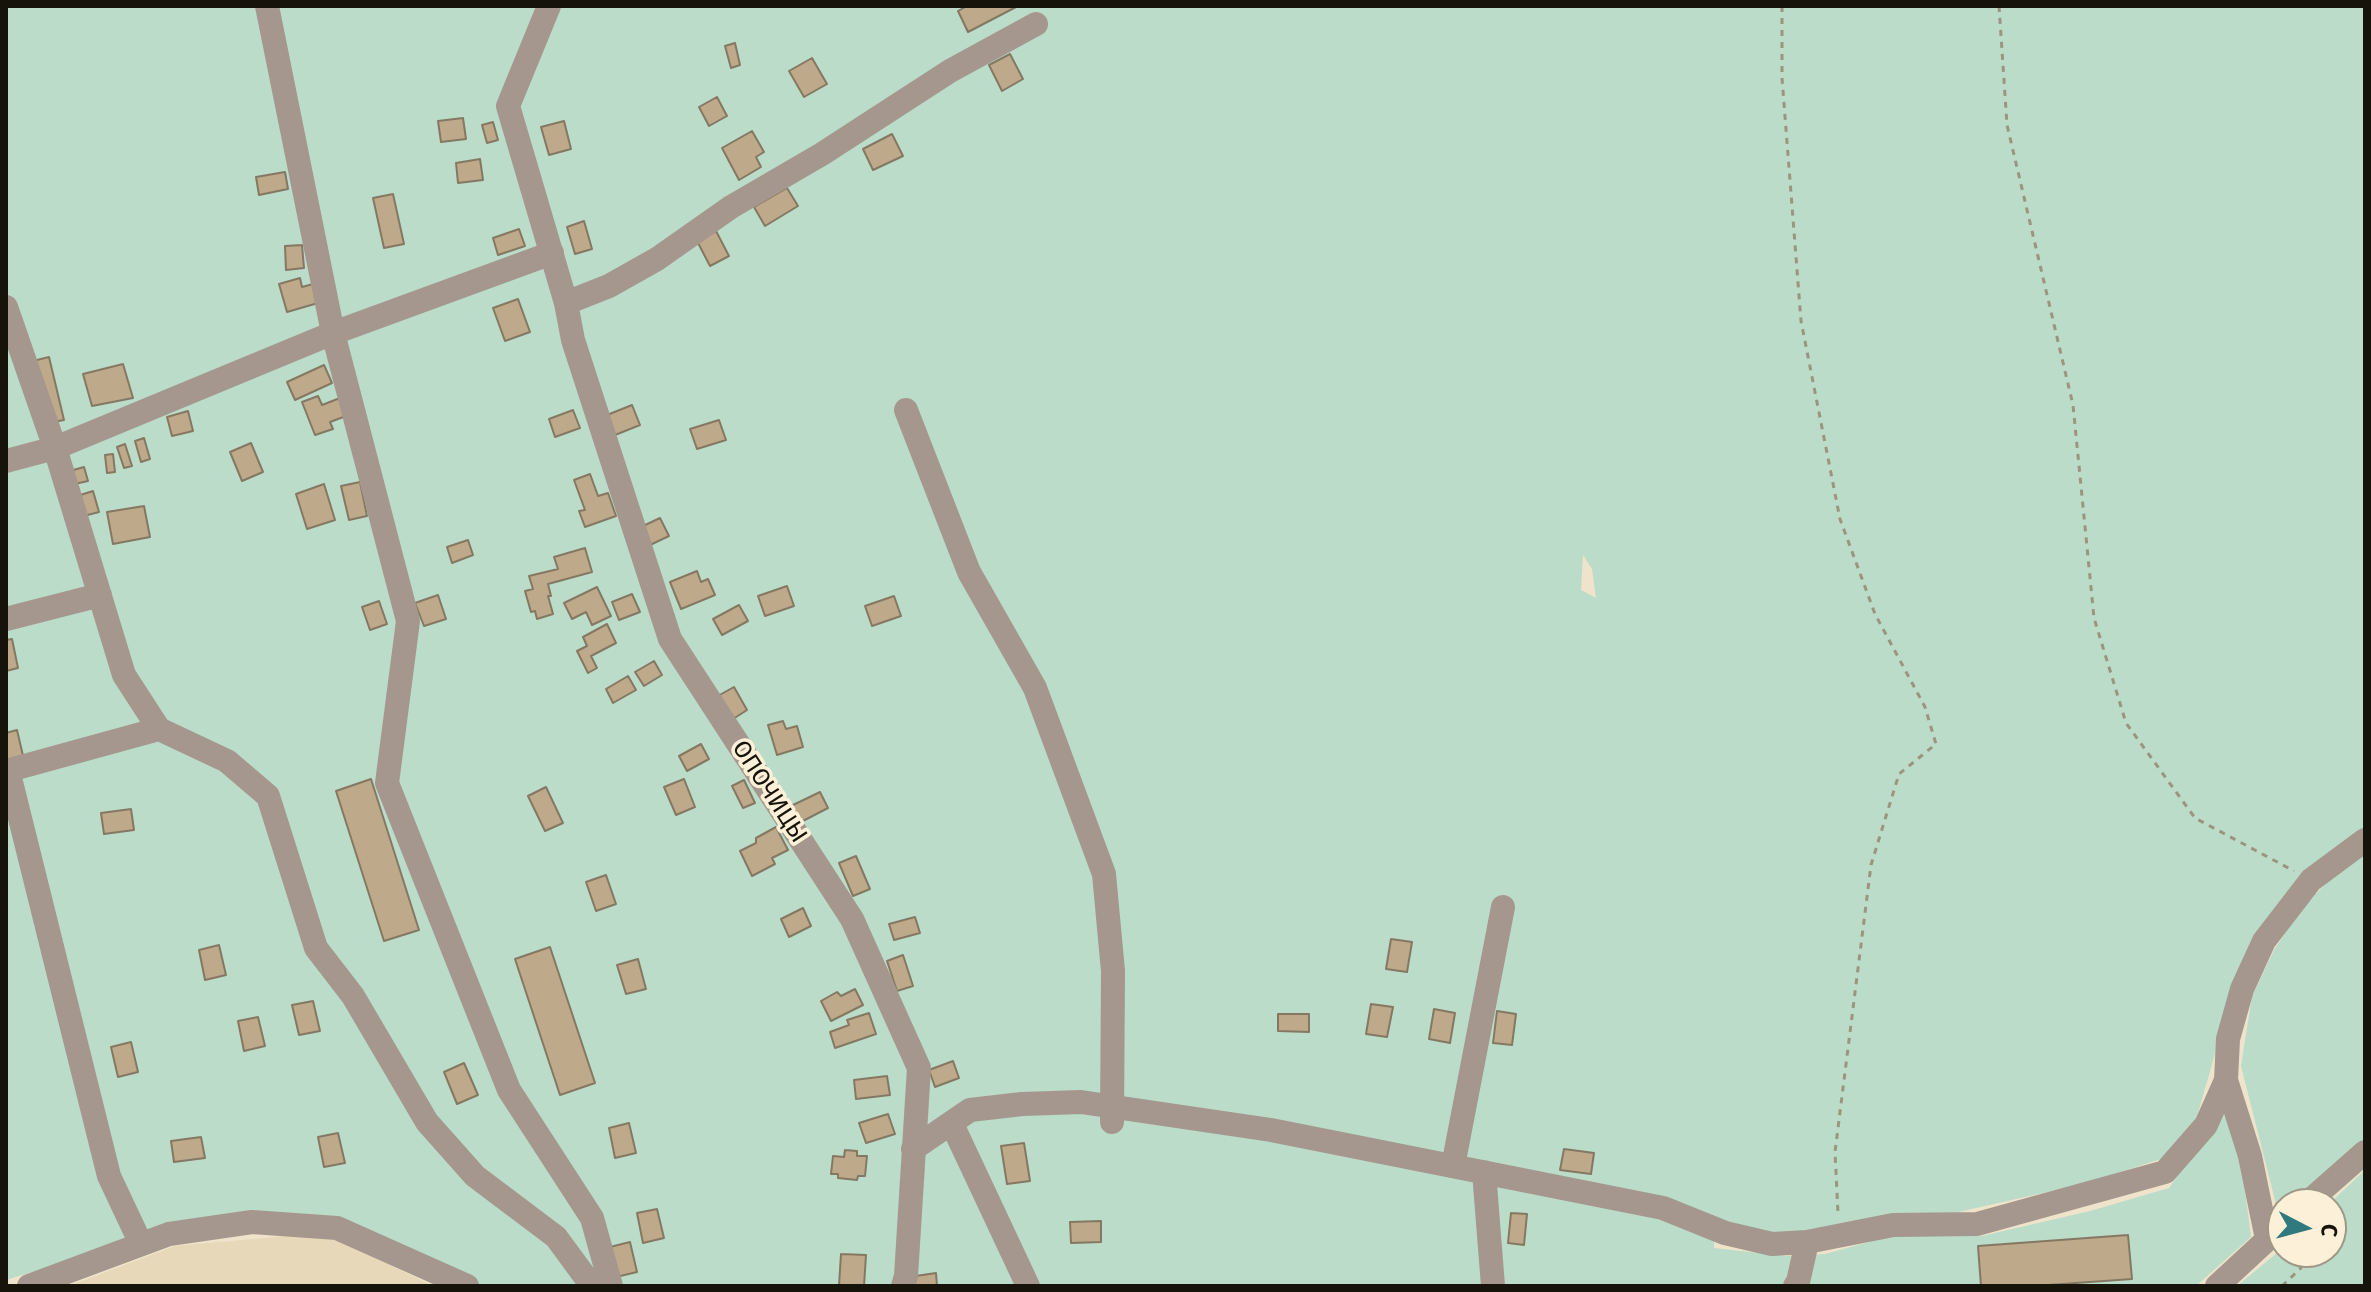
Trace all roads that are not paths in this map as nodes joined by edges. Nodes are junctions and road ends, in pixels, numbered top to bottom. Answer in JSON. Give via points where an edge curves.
{"nodes":[{"id":1,"x":267,"y":6,"type":"edge"},
{"id":2,"x":549,"y":6,"type":"edge"},
{"id":3,"x":1036,"y":24,"type":"dead end"},
{"id":4,"x":552,"y":253,"type":"junction"},
{"id":5,"x":566,"y":303,"type":"junction"},
{"id":6,"x":6,"y":307,"type":"edge"},
{"id":7,"x":333,"y":333,"type":"junction"},
{"id":8,"x":906,"y":410,"type":"dead end"},
{"id":9,"x":55,"y":448,"type":"junction"},
{"id":10,"x":6,"y":461,"type":"edge"},
{"id":11,"x":100,"y":595,"type":"junction"},
{"id":12,"x":6,"y":619,"type":"edge"},
{"id":13,"x":159,"y":729,"type":"junction"},
{"id":14,"x":7,"y":770,"type":"edge"},
{"id":15,"x":2365,"y":840,"type":"edge"},
{"id":16,"x":1503,"y":907,"type":"dead end"},
{"id":17,"x":2226,"y":1080,"type":"junction"},
{"id":18,"x":1112,"y":1114,"type":"junction"},
{"id":19,"x":952,"y":1124,"type":"junction"},
{"id":20,"x":913,"y":1149,"type":"junction"},
{"id":21,"x":2365,"y":1152,"type":"edge"},
{"id":22,"x":1453,"y":1166,"type":"junction"},
{"id":23,"x":1484,"y":1172,"type":"junction"},
{"id":24,"x":2324,"y":1188,"type":"edge"},
{"id":25,"x":2267,"y":1208,"type":"edge"},
{"id":26,"x":2267,"y":1239,"type":"edge"},
{"id":27,"x":1807,"y":1242,"type":"junction"},
{"id":28,"x":141,"y":1244,"type":"junction"},
{"id":29,"x":29,"y":1286,"type":"edge"},
{"id":30,"x":467,"y":1286,"type":"edge"},
{"id":31,"x":592,"y":1286,"type":"edge"},
{"id":32,"x":611,"y":1286,"type":"edge"},
{"id":33,"x":903,"y":1286,"type":"edge"},
{"id":34,"x":1028,"y":1286,"type":"edge"},
{"id":35,"x":1493,"y":1286,"type":"edge"},
{"id":36,"x":1795,"y":1286,"type":"edge"},
{"id":37,"x":2217,"y":1286,"type":"edge"}],
"edges":[{"from":1,"to":7,"type":"street"},
{"from":2,"to":4,"type":"street","name":"ОПОЧИЦЫ","via":[[508,106]]},
{"from":3,"to":5,"type":"street","via":[[950,71],[657,259]]},
{"from":4,"to":5,"type":"street","name":"ОПОЧИЦЫ"},
{"from":4,"to":7,"type":"street"},
{"from":5,"to":20,"type":"street","name":"ОПОЧИЦЫ","via":[[573,340],[670,639],[852,919],[919,1068]]},
{"from":6,"to":9,"type":"street"},
{"from":7,"to":9,"type":"street"},
{"from":7,"to":32,"type":"street","via":[[408,621],[387,783],[509,1090],[592,1218]]},
{"from":8,"to":18,"type":"street","via":[[969,572],[1035,688],[1104,874],[1113,971]]},
{"from":9,"to":10,"type":"street"},
{"from":9,"to":11,"type":"street"},
{"from":11,"to":12,"type":"street"},
{"from":11,"to":13,"type":"street","via":[[124,675]]},
{"from":13,"to":14,"type":"street"},
{"from":13,"to":31,"type":"street","via":[[227,761],[268,796],[316,948],[353,996],[427,1122],[475,1176],[556,1237]]},
{"from":14,"to":28,"type":"street","via":[[109,1176]]},
{"from":15,"to":17,"type":"street","via":[[2311,880],[2264,941],[2242,989],[2228,1039]]},
{"from":16,"to":22,"type":"street"},
{"from":17,"to":25,"type":"street"},
{"from":17,"to":27,"type":"street","via":[[2206,1125],[2165,1172],[1977,1224],[1893,1225]]},
{"from":18,"to":19,"type":"street","via":[[1081,1102],[1022,1104],[970,1110]]},
{"from":18,"to":22,"type":"street","via":[[1271,1130]]},
{"from":19,"to":20,"type":"street"},
{"from":19,"to":34,"type":"street"},
{"from":20,"to":33,"type":"street","name":"ОПОЧИЦЫ"},
{"from":21,"to":24,"type":"street"},
{"from":22,"to":23,"type":"street"},
{"from":23,"to":27,"type":"street","via":[[1663,1208],[1725,1233],[1772,1244]]},
{"from":23,"to":35,"type":"street"},
{"from":26,"to":37,"type":"street"},
{"from":27,"to":36,"type":"street"},
{"from":28,"to":29,"type":"street"},
{"from":28,"to":30,"type":"street","via":[[169,1234],[252,1222],[337,1228]]}]}
